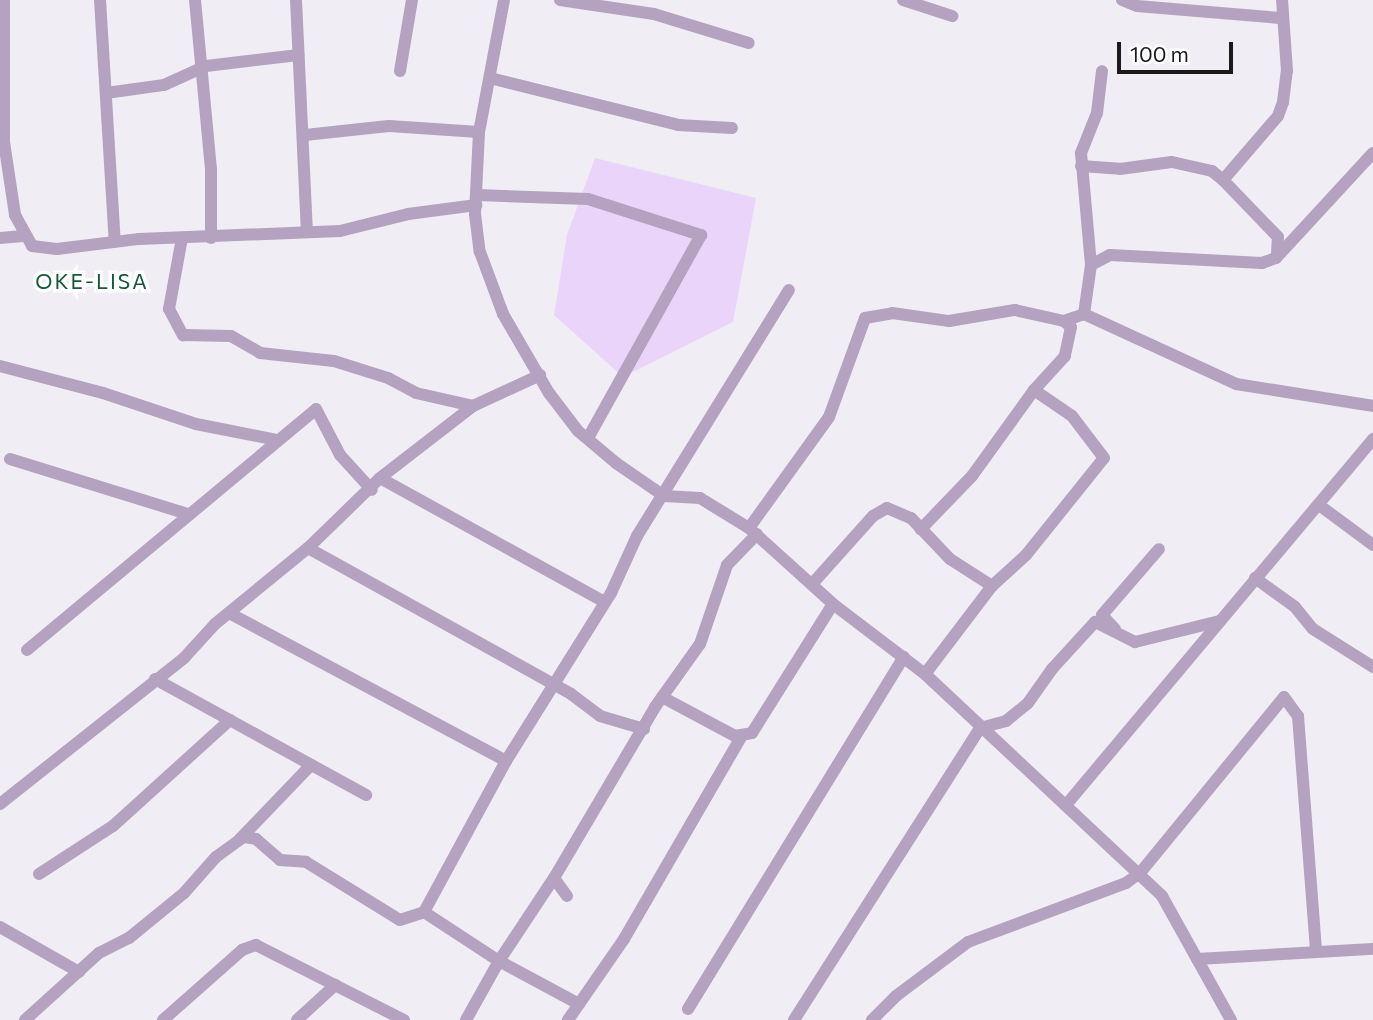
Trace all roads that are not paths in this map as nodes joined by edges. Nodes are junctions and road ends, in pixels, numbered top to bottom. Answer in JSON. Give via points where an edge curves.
{"nodes":[{"id":1,"x":4,"y":0,"type":"edge"},
{"id":2,"x":100,"y":0,"type":"edge"},
{"id":3,"x":195,"y":0,"type":"edge"},
{"id":4,"x":296,"y":0,"type":"edge"},
{"id":5,"x":412,"y":0,"type":"edge"},
{"id":6,"x":560,"y":0,"type":"edge"},
{"id":7,"x":903,"y":0,"type":"edge"},
{"id":8,"x":1124,"y":0,"type":"edge"},
{"id":9,"x":1282,"y":0,"type":"edge"},
{"id":10,"x":503,"y":1,"type":"edge"},
{"id":11,"x":1217,"y":6,"type":"edge"},
{"id":12,"x":952,"y":16,"type":"dead end"},
{"id":13,"x":1280,"y":18,"type":"junction"},
{"id":14,"x":749,"y":43,"type":"dead end"},
{"id":15,"x":298,"y":55,"type":"junction"},
{"id":16,"x":201,"y":71,"type":"junction"},
{"id":17,"x":400,"y":71,"type":"dead end"},
{"id":18,"x":1102,"y":71,"type":"dead end"},
{"id":19,"x":489,"y":78,"type":"junction"},
{"id":20,"x":106,"y":93,"type":"junction"},
{"id":21,"x":732,"y":128,"type":"dead end"},
{"id":22,"x":479,"y":132,"type":"junction"},
{"id":23,"x":305,"y":135,"type":"junction"},
{"id":24,"x":1373,"y":152,"type":"edge"},
{"id":25,"x":1081,"y":166,"type":"junction"},
{"id":26,"x":1223,"y":180,"type":"junction"},
{"id":27,"x":476,"y":200,"type":"junction"},
{"id":28,"x":307,"y":230,"type":"junction"},
{"id":29,"x":23,"y":236,"type":"junction"},
{"id":30,"x":0,"y":238,"type":"edge"},
{"id":31,"x":182,"y":238,"type":"junction"},
{"id":32,"x":211,"y":239,"type":"junction"},
{"id":33,"x":115,"y":242,"type":"junction"},
{"id":34,"x":1276,"y":258,"type":"junction"},
{"id":35,"x":1091,"y":265,"type":"junction"},
{"id":36,"x":789,"y":290,"type":"dead end"},
{"id":37,"x":1084,"y":314,"type":"junction"},
{"id":38,"x":1064,"y":321,"type":"junction"},
{"id":39,"x":0,"y":366,"type":"edge"},
{"id":40,"x":540,"y":375,"type":"junction"},
{"id":41,"x":1034,"y":390,"type":"junction"},
{"id":42,"x":473,"y":406,"type":"junction"},
{"id":43,"x":1373,"y":406,"type":"edge"},
{"id":44,"x":588,"y":438,"type":"junction"},
{"id":45,"x":1373,"y":439,"type":"edge"},
{"id":46,"x":277,"y":440,"type":"junction"},
{"id":47,"x":10,"y":459,"type":"dead end"},
{"id":48,"x":380,"y":478,"type":"junction"},
{"id":49,"x":372,"y":490,"type":"junction"},
{"id":50,"x":664,"y":496,"type":"junction"},
{"id":51,"x":1319,"y":505,"type":"junction"},
{"id":52,"x":188,"y":514,"type":"junction"},
{"id":53,"x":921,"y":529,"type":"junction"},
{"id":54,"x":753,"y":531,"type":"junction"},
{"id":55,"x":1373,"y":545,"type":"edge"},
{"id":56,"x":308,"y":548,"type":"junction"},
{"id":57,"x":1159,"y":549,"type":"dead end"},
{"id":58,"x":1255,"y":578,"type":"junction"},
{"id":59,"x":813,"y":583,"type":"junction"},
{"id":60,"x":992,"y":586,"type":"junction"},
{"id":61,"x":606,"y":602,"type":"junction"},
{"id":62,"x":833,"y":604,"type":"junction"},
{"id":63,"x":229,"y":613,"type":"junction"},
{"id":64,"x":1220,"y":621,"type":"junction"},
{"id":65,"x":1135,"y":642,"type":"junction"},
{"id":66,"x":27,"y":650,"type":"dead end"},
{"id":67,"x":904,"y":657,"type":"junction"},
{"id":68,"x":1373,"y":667,"type":"edge"},
{"id":69,"x":925,"y":674,"type":"junction"},
{"id":70,"x":155,"y":679,"type":"junction"},
{"id":71,"x":554,"y":684,"type":"junction"},
{"id":72,"x":662,"y":697,"type":"junction"},
{"id":73,"x":230,"y":720,"type":"junction"},
{"id":74,"x":980,"y":728,"type":"junction"},
{"id":75,"x":644,"y":729,"type":"junction"},
{"id":76,"x":741,"y":737,"type":"junction"},
{"id":77,"x":506,"y":761,"type":"junction"},
{"id":78,"x":311,"y":765,"type":"junction"},
{"id":79,"x":366,"y":795,"type":"dead end"},
{"id":80,"x":0,"y":804,"type":"edge"},
{"id":81,"x":1066,"y":805,"type":"junction"},
{"id":82,"x":239,"y":839,"type":"junction"},
{"id":83,"x":1140,"y":873,"type":"junction"},
{"id":84,"x":39,"y":874,"type":"dead end"},
{"id":85,"x":554,"y":878,"type":"junction"},
{"id":86,"x":567,"y":896,"type":"dead end"},
{"id":87,"x":424,"y":912,"type":"junction"},
{"id":88,"x":0,"y":927,"type":"edge"},
{"id":89,"x":1373,"y":949,"type":"edge"},
{"id":90,"x":1316,"y":951,"type":"junction"},
{"id":91,"x":1197,"y":959,"type":"junction"},
{"id":92,"x":499,"y":961,"type":"junction"},
{"id":93,"x":79,"y":972,"type":"junction"},
{"id":94,"x":335,"y":985,"type":"junction"},
{"id":95,"x":579,"y":1004,"type":"junction"},
{"id":96,"x":688,"y":1009,"type":"dead end"},
{"id":97,"x":26,"y":1020,"type":"edge"},
{"id":98,"x":163,"y":1020,"type":"edge"},
{"id":99,"x":297,"y":1020,"type":"edge"},
{"id":100,"x":404,"y":1020,"type":"edge"},
{"id":101,"x":466,"y":1020,"type":"edge"},
{"id":102,"x":568,"y":1020,"type":"edge"},
{"id":103,"x":794,"y":1020,"type":"edge"},
{"id":104,"x":872,"y":1020,"type":"edge"},
{"id":105,"x":1231,"y":1020,"type":"edge"}],
"edges":[{"from":1,"to":29,"type":"street","via":[[4,142],[10,194]]},
{"from":2,"to":20,"type":"street"},
{"from":3,"to":16,"type":"street"},
{"from":4,"to":15,"type":"street"},
{"from":5,"to":17,"type":"street"},
{"from":6,"to":14,"type":"street","via":[[654,14]]},
{"from":7,"to":12,"type":"street"},
{"from":8,"to":11,"type":"street"},
{"from":9,"to":13,"type":"street"},
{"from":10,"to":19,"type":"street"},
{"from":11,"to":13,"type":"street"},
{"from":13,"to":26,"type":"street","via":[[1287,71],[1283,102],[1278,116]]},
{"from":15,"to":16,"type":"street","via":[[206,66]]},
{"from":15,"to":23,"type":"street"},
{"from":16,"to":20,"type":"street","via":[[164,85]]},
{"from":16,"to":32,"type":"street","via":[[211,169]]},
{"from":18,"to":25,"type":"street","via":[[1097,113],[1081,153]]},
{"from":19,"to":21,"type":"street","via":[[678,125]]},
{"from":19,"to":22,"type":"street"},
{"from":20,"to":33,"type":"street"},
{"from":22,"to":23,"type":"street","via":[[389,126]]},
{"from":22,"to":27,"type":"street"},
{"from":23,"to":28,"type":"street"},
{"from":24,"to":34,"type":"street"},
{"from":25,"to":26,"type":"street","via":[[1120,169],[1172,163],[1212,171]]},
{"from":25,"to":35,"type":"street"},
{"from":26,"to":34,"type":"street","via":[[1278,237]]},
{"from":27,"to":28,"type":"street","via":[[340,230]]},
{"from":27,"to":40,"type":"street","via":[[480,252],[503,314]]},
{"from":27,"to":44,"type":"street","via":[[589,199],[701,235]]},
{"from":28,"to":32,"type":"street"},
{"from":29,"to":30,"type":"street"},
{"from":29,"to":33,"type":"street","via":[[32,246],[57,249]]},
{"from":31,"to":32,"type":"street"},
{"from":31,"to":33,"type":"street"},
{"from":31,"to":42,"type":"street","via":[[169,309],[183,335],[231,336],[260,353],[334,361],[388,378],[416,393]]},
{"from":34,"to":35,"type":"street","via":[[1262,263],[1110,255]]},
{"from":35,"to":37,"type":"street"},
{"from":36,"to":50,"type":"street"},
{"from":37,"to":38,"type":"street"},
{"from":37,"to":43,"type":"street","via":[[1236,384]]},
{"from":38,"to":41,"type":"street","via":[[1071,327],[1065,356]]},
{"from":38,"to":54,"type":"street","via":[[1015,310],[949,321],[892,313],[865,318],[828,417]]},
{"from":39,"to":46,"type":"street","via":[[196,424]]},
{"from":40,"to":42,"type":"street"},
{"from":40,"to":44,"type":"street"},
{"from":41,"to":53,"type":"street","via":[[986,458]]},
{"from":41,"to":60,"type":"street","via":[[1072,416],[1104,458],[1026,555]]},
{"from":42,"to":48,"type":"street"},
{"from":44,"to":50,"type":"street"},
{"from":45,"to":51,"type":"street"},
{"from":46,"to":49,"type":"street","via":[[316,409],[340,455]]},
{"from":46,"to":52,"type":"street"},
{"from":47,"to":52,"type":"street"},
{"from":48,"to":49,"type":"street"},
{"from":48,"to":61,"type":"street"},
{"from":49,"to":56,"type":"street"},
{"from":50,"to":54,"type":"street","via":[[700,498]]},
{"from":50,"to":61,"type":"street","via":[[637,536]]},
{"from":51,"to":55,"type":"street"},
{"from":51,"to":58,"type":"street"},
{"from":52,"to":66,"type":"street"},
{"from":53,"to":59,"type":"street","via":[[897,510],[879,511]]},
{"from":53,"to":60,"type":"street","via":[[950,559]]},
{"from":54,"to":59,"type":"street"},
{"from":54,"to":72,"type":"street","via":[[727,565],[700,644]]},
{"from":56,"to":63,"type":"street"},
{"from":56,"to":71,"type":"street"},
{"from":57,"to":65,"type":"street","via":[[1102,615]]},
{"from":58,"to":64,"type":"street"},
{"from":58,"to":68,"type":"street","via":[[1295,607],[1313,629]]},
{"from":59,"to":62,"type":"street"},
{"from":60,"to":69,"type":"street"},
{"from":61,"to":71,"type":"street"},
{"from":62,"to":67,"type":"street"},
{"from":62,"to":76,"type":"street","via":[[752,733]]},
{"from":63,"to":70,"type":"street","via":[[184,658]]},
{"from":63,"to":77,"type":"street"},
{"from":64,"to":65,"type":"street"},
{"from":64,"to":81,"type":"street"},
{"from":65,"to":74,"type":"street","via":[[1095,622],[1052,669],[1028,704],[1006,721]]},
{"from":67,"to":69,"type":"street"},
{"from":67,"to":96,"type":"street"},
{"from":69,"to":74,"type":"street"},
{"from":70,"to":73,"type":"street"},
{"from":70,"to":80,"type":"street"},
{"from":71,"to":75,"type":"street","via":[[600,716]]},
{"from":71,"to":77,"type":"street"},
{"from":72,"to":75,"type":"street"},
{"from":72,"to":76,"type":"street"},
{"from":73,"to":78,"type":"street"},
{"from":73,"to":84,"type":"street","via":[[113,826]]},
{"from":74,"to":81,"type":"street"},
{"from":74,"to":103,"type":"street"},
{"from":75,"to":85,"type":"street"},
{"from":76,"to":95,"type":"street","via":[[637,918]]},
{"from":77,"to":87,"type":"street"},
{"from":78,"to":79,"type":"street"},
{"from":78,"to":82,"type":"street"},
{"from":81,"to":83,"type":"street"},
{"from":82,"to":87,"type":"street","via":[[256,839],[280,860],[306,862],[400,920]]},
{"from":82,"to":93,"type":"street","via":[[184,893]]},
{"from":83,"to":90,"type":"street","via":[[1284,697],[1298,716]]},
{"from":83,"to":91,"type":"street","via":[[1162,896]]},
{"from":83,"to":104,"type":"street","via":[[1126,883],[968,942]]},
{"from":85,"to":86,"type":"street"},
{"from":85,"to":92,"type":"street"},
{"from":87,"to":92,"type":"street"},
{"from":88,"to":93,"type":"street"},
{"from":89,"to":90,"type":"street"},
{"from":90,"to":91,"type":"street"},
{"from":91,"to":105,"type":"street"},
{"from":92,"to":95,"type":"street"},
{"from":92,"to":101,"type":"street"},
{"from":93,"to":97,"type":"street"},
{"from":94,"to":98,"type":"street","via":[[265,947],[248,947]]},
{"from":94,"to":99,"type":"street"},
{"from":94,"to":100,"type":"street"},
{"from":95,"to":102,"type":"street"}]}
